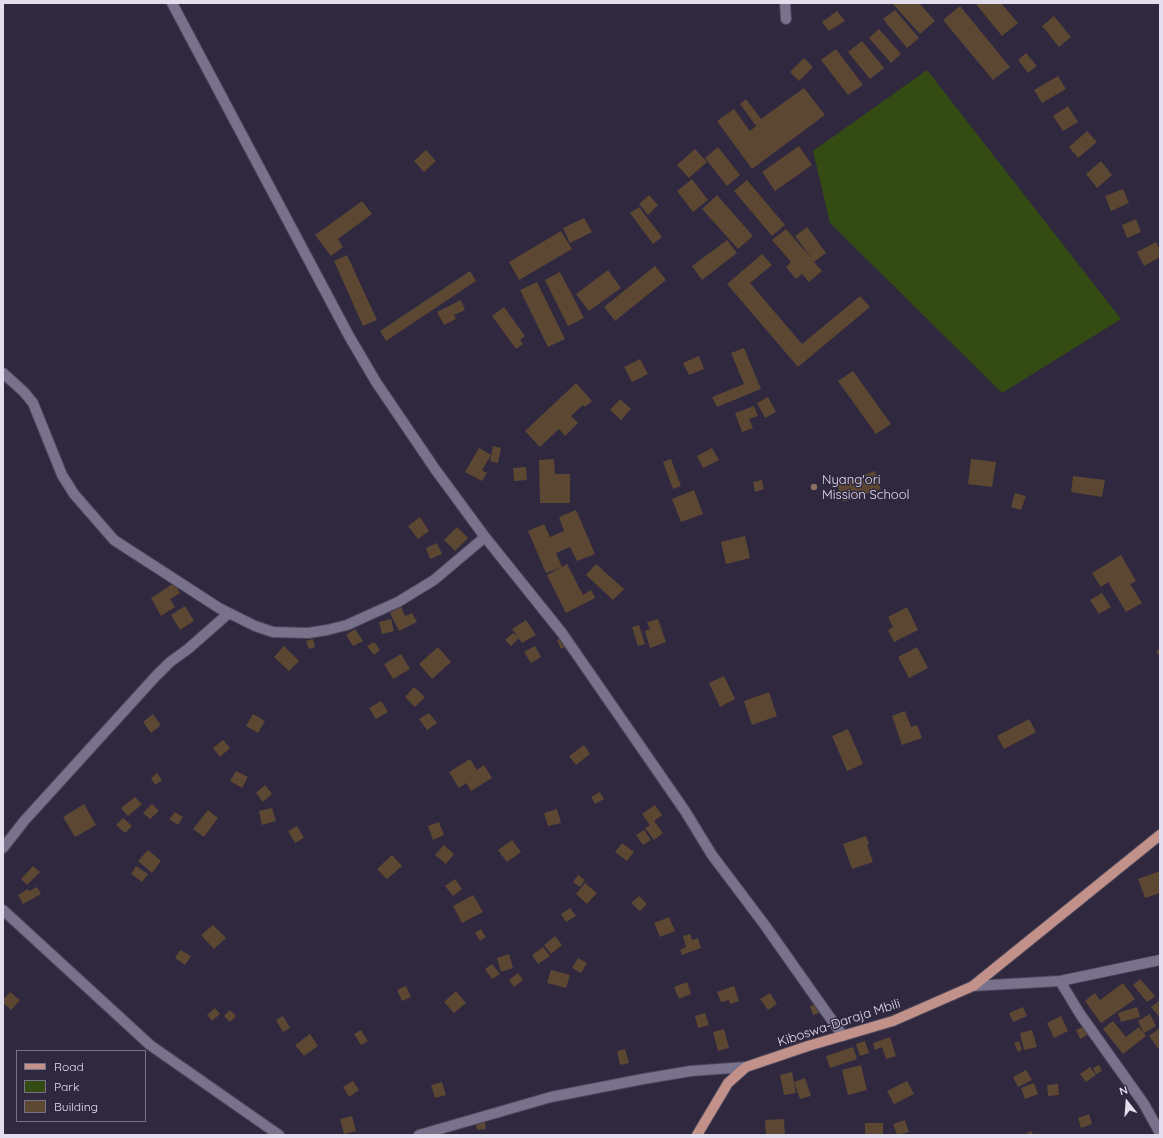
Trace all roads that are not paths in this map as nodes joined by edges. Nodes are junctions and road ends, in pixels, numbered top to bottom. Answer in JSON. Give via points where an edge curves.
{"nodes":[{"id":1,"x":172,"y":3,"type":"edge"},
{"id":2,"x":785,"y":3,"type":"edge"},
{"id":3,"x":786,"y":19,"type":"dead end"},
{"id":4,"x":3,"y":373,"type":"edge"},
{"id":5,"x":485,"y":537,"type":"junction"},
{"id":6,"x":229,"y":613,"type":"junction"},
{"id":7,"x":1160,"y":835,"type":"edge"},
{"id":8,"x":3,"y":848,"type":"edge"},
{"id":9,"x":3,"y":910,"type":"edge"},
{"id":10,"x":1160,"y":960,"type":"edge"},
{"id":11,"x":1060,"y":981,"type":"junction"},
{"id":12,"x":973,"y":986,"type":"junction"},
{"id":13,"x":843,"y":1036,"type":"junction"},
{"id":14,"x":746,"y":1067,"type":"junction"},
{"id":15,"x":1160,"y":1133,"type":"edge"},
{"id":16,"x":279,"y":1135,"type":"edge"},
{"id":17,"x":419,"y":1135,"type":"edge"},
{"id":18,"x":697,"y":1135,"type":"edge"}],
"edges":[{"from":1,"to":5,"type":"street","via":[[349,336],[376,382]]},
{"from":2,"to":3,"type":"street"},
{"from":4,"to":6,"type":"street","via":[[33,404],[62,475],[74,494],[114,540]]},
{"from":5,"to":6,"type":"street","via":[[434,580],[398,602],[347,625],[308,633],[273,632]]},
{"from":5,"to":13,"type":"street","via":[[562,633],[712,854]]},
{"from":6,"to":8,"type":"street","via":[[155,677],[25,820]]},
{"from":7,"to":12,"type":"main road","name":"Kiboswa-Daraja Mbili"},
{"from":9,"to":16,"type":"street","via":[[150,1045]]},
{"from":10,"to":11,"type":"street"},
{"from":11,"to":12,"type":"street"},
{"from":11,"to":15,"type":"street","via":[[1080,1014],[1144,1104]]},
{"from":12,"to":13,"type":"main road","name":"Kiboswa-Daraja Mbili","via":[[894,1021]]},
{"from":13,"to":14,"type":"main road","name":"Kiboswa-Daraja Mbili"},
{"from":14,"to":17,"type":"street","via":[[691,1071],[551,1097]]},
{"from":14,"to":18,"type":"main road","name":"Kiboswa-Daraja Mbili","via":[[728,1083]]}]}
